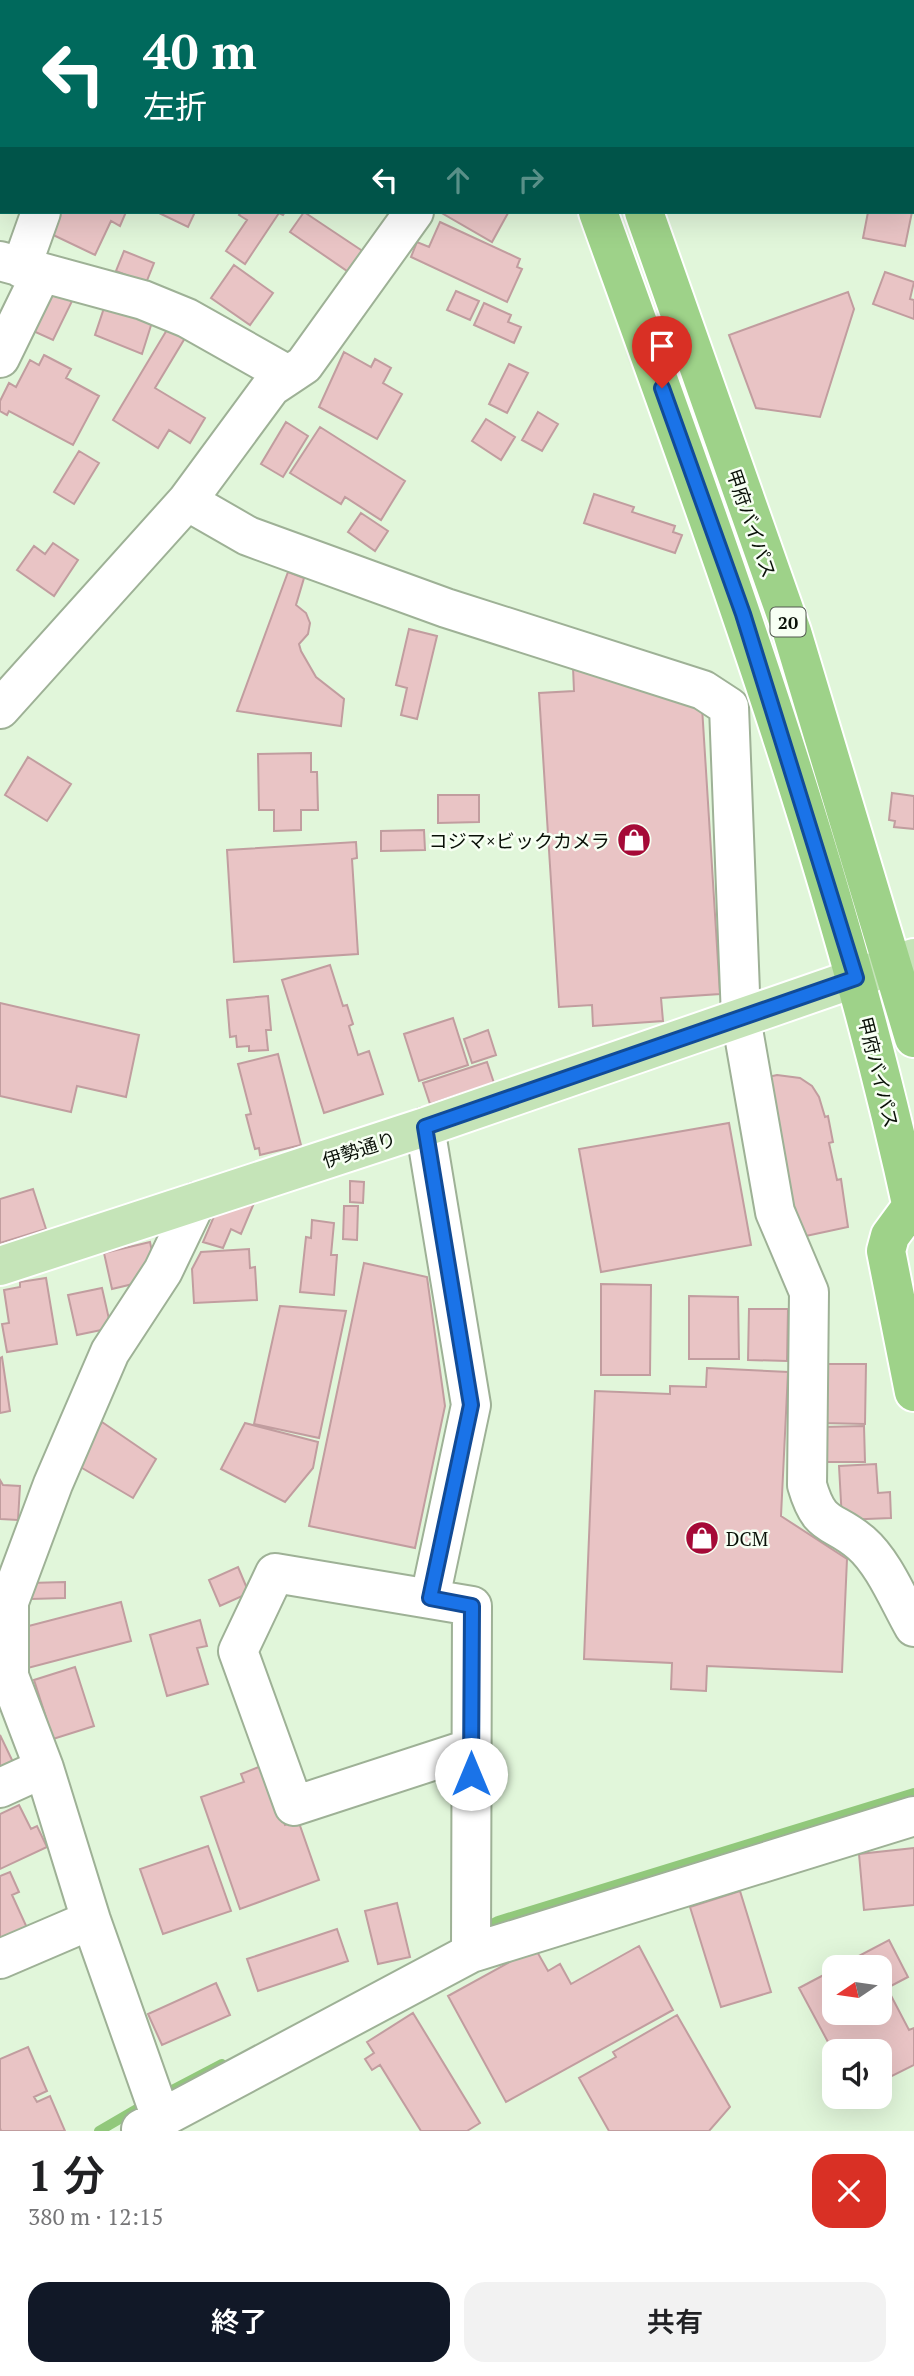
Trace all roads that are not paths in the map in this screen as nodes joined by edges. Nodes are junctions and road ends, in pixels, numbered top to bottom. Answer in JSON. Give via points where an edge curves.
{"nodes":[{"id":1,"x":40,"y":214,"type":"edge"},
{"id":2,"x":413,"y":214,"type":"edge"},
{"id":3,"x":599,"y":214,"type":"edge"},
{"id":4,"x":645,"y":214,"type":"edge"},
{"id":5,"x":21,"y":267,"type":"edge"},
{"id":6,"x":0,"y":358,"type":"edge"},
{"id":7,"x":288,"y":374,"type":"junction"},
{"id":8,"x":187,"y":501,"type":"junction"},
{"id":9,"x":0,"y":709,"type":"edge"},
{"id":10,"x":856,"y":978,"type":"junction"},
{"id":11,"x":907,"y":983,"type":"edge"},
{"id":12,"x":741,"y":1018,"type":"junction"},
{"id":13,"x":914,"y":1038,"type":"edge"},
{"id":14,"x":425,"y":1127,"type":"junction"},
{"id":15,"x":196,"y":1202,"type":"junction"},
{"id":16,"x":913,"y":1211,"type":"edge"},
{"id":17,"x":0,"y":1266,"type":"edge"},
{"id":18,"x":914,"y":1392,"type":"edge"},
{"id":19,"x":430,"y":1598,"type":"junction"},
{"id":20,"x":914,"y":1627,"type":"edge"},
{"id":21,"x":472,"y":1748,"type":"junction"},
{"id":22,"x":44,"y":1768,"type":"junction"},
{"id":23,"x":0,"y":1788,"type":"edge"},
{"id":24,"x":914,"y":1816,"type":"edge"},
{"id":25,"x":92,"y":1920,"type":"junction"},
{"id":26,"x":471,"y":1953,"type":"junction"},
{"id":27,"x":0,"y":1959,"type":"edge"},
{"id":28,"x":150,"y":2124,"type":"edge"}],
"edges":[{"from":1,"to":5,"type":"street"},
{"from":2,"to":7,"type":"street","via":[[319,347],[304,365]]},
{"from":3,"to":10,"type":"highway","name":"甲府バイパス","number":"20","via":[[743,614]]},
{"from":4,"to":11,"type":"highway","name":"甲府バイパス","number":"20","via":[[792,632]]},
{"from":5,"to":6,"type":"street"},
{"from":5,"to":7,"type":"street","via":[[154,304]]},
{"from":7,"to":8,"type":"street","via":[[271,387]]},
{"from":8,"to":9,"type":"street"},
{"from":8,"to":12,"type":"street","via":[[248,536],[446,608],[704,690],[729,707]]},
{"from":10,"to":11,"type":"main road","name":"伊勢通り"},
{"from":10,"to":12,"type":"main road","name":"伊勢通り"},
{"from":10,"to":16,"type":"highway","name":"甲府バイパス","number":"20"},
{"from":11,"to":13,"type":"highway","name":"甲府バイパス","number":"20"},
{"from":12,"to":14,"type":"main road","name":"伊勢通り"},
{"from":12,"to":20,"type":"street","via":[[775,1212],[809,1292],[807,1485],[822,1520],[861,1543]]},
{"from":14,"to":15,"type":"main road","name":"伊勢通り"},
{"from":14,"to":19,"type":"street","via":[[471,1405]]},
{"from":15,"to":17,"type":"main road","name":"伊勢通り"},
{"from":15,"to":22,"type":"street","via":[[163,1271],[110,1352],[9,1602],[9,1676]]},
{"from":16,"to":18,"type":"highway","via":[[890,1236],[886,1251]]},
{"from":19,"to":21,"type":"street","via":[[472,1606]]},
{"from":19,"to":21,"type":"street","via":[[275,1573],[239,1651],[294,1806]]},
{"from":21,"to":26,"type":"street"},
{"from":22,"to":23,"type":"street"},
{"from":22,"to":25,"type":"street"},
{"from":24,"to":26,"type":"street"},
{"from":25,"to":27,"type":"street"},
{"from":25,"to":28,"type":"street"},
{"from":26,"to":28,"type":"street"}]}
